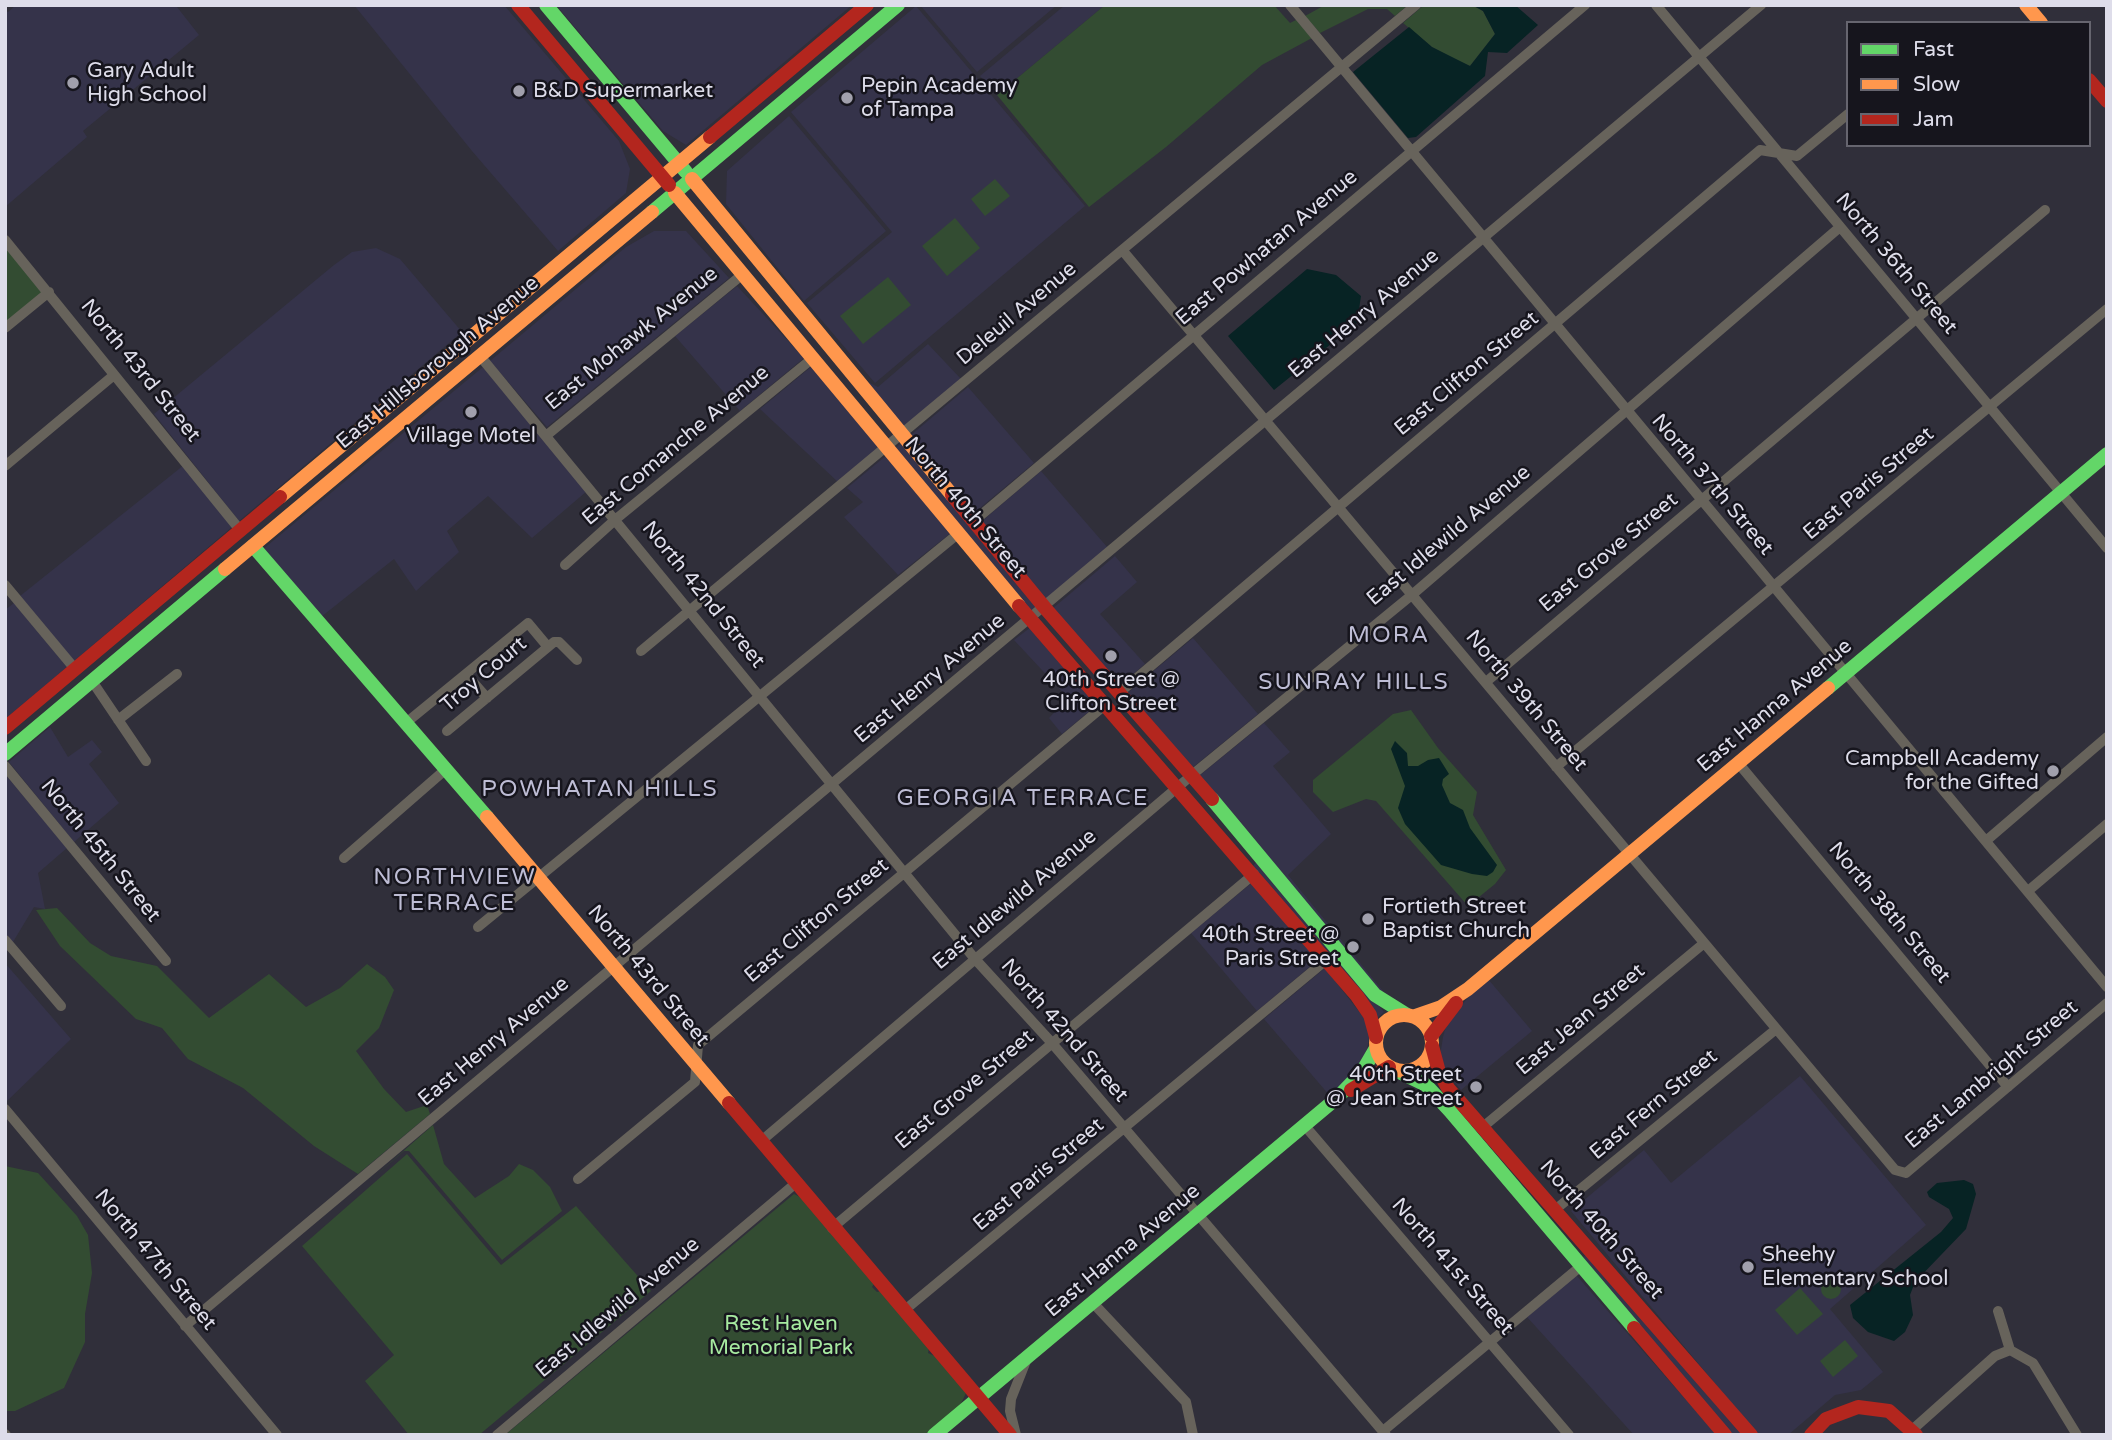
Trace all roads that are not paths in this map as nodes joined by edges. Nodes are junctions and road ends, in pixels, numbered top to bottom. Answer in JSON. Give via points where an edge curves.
{"nodes":[{"id":1,"x":517,"y":5,"type":"edge"},
{"id":2,"x":546,"y":5,"type":"edge"},
{"id":3,"x":867,"y":5,"type":"edge"},
{"id":4,"x":889,"y":5,"type":"edge"},
{"id":5,"x":898,"y":5,"type":"edge"},
{"id":6,"x":1290,"y":5,"type":"edge"},
{"id":7,"x":1416,"y":5,"type":"edge"},
{"id":8,"x":1585,"y":5,"type":"edge"},
{"id":9,"x":1656,"y":5,"type":"edge"},
{"id":10,"x":1761,"y":5,"type":"edge"},
{"id":11,"x":2026,"y":5,"type":"edge"},
{"id":12,"x":880,"y":21,"type":"junction"},
{"id":13,"x":2039,"y":21,"type":"edge"},
{"id":14,"x":1700,"y":57,"type":"junction"},
{"id":15,"x":1343,"y":67,"type":"junction"},
{"id":16,"x":2091,"y":82,"type":"edge"},
{"id":17,"x":2107,"y":101,"type":"edge"},
{"id":18,"x":1846,"y":116,"type":"edge"},
{"id":19,"x":1412,"y":151,"type":"junction"},
{"id":20,"x":1779,"y":152,"type":"junction"},
{"id":21,"x":679,"y":163,"type":"junction"},
{"id":22,"x":662,"y":177,"type":"junction"},
{"id":23,"x":692,"y":179,"type":"junction"},
{"id":24,"x":675,"y":193,"type":"junction"},
{"id":25,"x":2045,"y":210,"type":"dead end"},
{"id":26,"x":1840,"y":227,"type":"junction"},
{"id":27,"x":1484,"y":239,"type":"junction"},
{"id":28,"x":5,"y":240,"type":"edge"},
{"id":29,"x":1123,"y":251,"type":"junction"},
{"id":30,"x":743,"y":274,"type":"junction"},
{"id":31,"x":49,"y":292,"type":"junction"},
{"id":32,"x":2107,"y":309,"type":"edge"},
{"id":33,"x":1916,"y":319,"type":"junction"},
{"id":34,"x":1555,"y":324,"type":"junction"},
{"id":35,"x":5,"y":328,"type":"edge"},
{"id":36,"x":1194,"y":334,"type":"junction"},
{"id":37,"x":480,"y":356,"type":"junction"},
{"id":38,"x":813,"y":358,"type":"junction"},
{"id":39,"x":114,"y":375,"type":"junction"},
{"id":40,"x":1990,"y":408,"type":"junction"},
{"id":41,"x":1626,"y":411,"type":"junction"},
{"id":42,"x":1267,"y":421,"type":"junction"},
{"id":43,"x":547,"y":435,"type":"junction"},
{"id":44,"x":903,"y":435,"type":"junction"},
{"id":45,"x":888,"y":448,"type":"junction"},
{"id":46,"x":2107,"y":454,"type":"edge"},
{"id":47,"x":5,"y":466,"type":"edge"},
{"id":48,"x":2060,"y":493,"type":"junction"},
{"id":49,"x":1700,"y":501,"type":"junction"},
{"id":50,"x":1339,"y":507,"type":"junction"},
{"id":51,"x":265,"y":509,"type":"junction"},
{"id":52,"x":616,"y":519,"type":"junction"},
{"id":53,"x":974,"y":521,"type":"junction"},
{"id":54,"x":240,"y":530,"type":"junction"},
{"id":55,"x":959,"y":533,"type":"junction"},
{"id":56,"x":253,"y":546,"type":"junction"},
{"id":57,"x":2107,"y":548,"type":"edge"},
{"id":58,"x":565,"y":565,"type":"dead end"},
{"id":59,"x":229,"y":566,"type":"junction"},
{"id":60,"x":5,"y":585,"type":"edge"},
{"id":61,"x":1773,"y":589,"type":"junction"},
{"id":62,"x":1413,"y":594,"type":"junction"},
{"id":63,"x":10,"y":599,"type":"edge"},
{"id":64,"x":1045,"y":608,"type":"junction"},
{"id":65,"x":690,"y":610,"type":"junction"},
{"id":66,"x":1031,"y":620,"type":"junction"},
{"id":67,"x":548,"y":647,"type":"junction"},
{"id":68,"x":641,"y":651,"type":"dead end"},
{"id":69,"x":578,"y":660,"type":"dead end"},
{"id":70,"x":75,"y":669,"type":"junction"},
{"id":71,"x":1845,"y":673,"type":"junction"},
{"id":72,"x":177,"y":674,"type":"dead end"},
{"id":73,"x":466,"y":674,"type":"junction"},
{"id":74,"x":92,"y":681,"type":"junction"},
{"id":75,"x":1486,"y":682,"type":"junction"},
{"id":76,"x":1119,"y":693,"type":"junction"},
{"id":77,"x":759,"y":696,"type":"junction"},
{"id":78,"x":486,"y":698,"type":"junction"},
{"id":79,"x":1105,"y":705,"type":"junction"},
{"id":80,"x":118,"y":720,"type":"junction"},
{"id":81,"x":407,"y":722,"type":"junction"},
{"id":82,"x":5,"y":728,"type":"edge"},
{"id":83,"x":447,"y":731,"type":"dead end"},
{"id":84,"x":2107,"y":737,"type":"edge"},
{"id":85,"x":5,"y":754,"type":"edge"},
{"id":86,"x":146,"y":761,"type":"dead end"},
{"id":87,"x":1739,"y":764,"type":"junction"},
{"id":88,"x":5,"y":766,"type":"edge"},
{"id":89,"x":1556,"y":767,"type":"junction"},
{"id":90,"x":445,"y":770,"type":"junction"},
{"id":91,"x":1192,"y":775,"type":"junction"},
{"id":92,"x":832,"y":785,"type":"junction"},
{"id":93,"x":1179,"y":787,"type":"junction"},
{"id":94,"x":2107,"y":824,"type":"edge"},
{"id":95,"x":1987,"y":840,"type":"junction"},
{"id":96,"x":1630,"y":855,"type":"junction"},
{"id":97,"x":344,"y":858,"type":"dead end"},
{"id":98,"x":904,"y":873,"type":"junction"},
{"id":99,"x":1254,"y":874,"type":"junction"},
{"id":100,"x":538,"y":877,"type":"junction"},
{"id":101,"x":2028,"y":891,"type":"junction"},
{"id":102,"x":478,"y":927,"type":"dead end"},
{"id":103,"x":5,"y":940,"type":"edge"},
{"id":104,"x":1703,"y":944,"type":"junction"},
{"id":105,"x":975,"y":959,"type":"junction"},
{"id":106,"x":166,"y":961,"type":"dead end"},
{"id":107,"x":1325,"y":961,"type":"junction"},
{"id":108,"x":614,"y":966,"type":"junction"},
{"id":109,"x":2107,"y":987,"type":"edge"},
{"id":110,"x":1468,"y":989,"type":"junction"},
{"id":111,"x":2107,"y":1003,"type":"edge"},
{"id":112,"x":61,"y":1006,"type":"dead end"},
{"id":113,"x":1411,"y":1015,"type":"junction"},
{"id":114,"x":1775,"y":1030,"type":"junction"},
{"id":115,"x":1432,"y":1041,"type":"junction"},
{"id":116,"x":1051,"y":1042,"type":"junction"},
{"id":117,"x":1376,"y":1043,"type":"junction"},
{"id":118,"x":695,"y":1066,"type":"junction"},
{"id":119,"x":1393,"y":1069,"type":"junction"},
{"id":120,"x":2008,"y":1087,"type":"junction"},
{"id":121,"x":1338,"y":1097,"type":"junction"},
{"id":122,"x":5,"y":1109,"type":"edge"},
{"id":123,"x":1305,"y":1126,"type":"junction"},
{"id":124,"x":1484,"y":1126,"type":"junction"},
{"id":125,"x":1125,"y":1129,"type":"junction"},
{"id":126,"x":760,"y":1142,"type":"junction"},
{"id":127,"x":1901,"y":1174,"type":"joint"},
{"id":128,"x":578,"y":1179,"type":"dead end"},
{"id":129,"x":796,"y":1183,"type":"junction"},
{"id":130,"x":1513,"y":1186,"type":"junction"},
{"id":131,"x":1556,"y":1209,"type":"junction"},
{"id":132,"x":1198,"y":1215,"type":"junction"},
{"id":133,"x":832,"y":1228,"type":"junction"},
{"id":134,"x":1581,"y":1266,"type":"junction"},
{"id":135,"x":1094,"y":1304,"type":"junction"},
{"id":136,"x":906,"y":1310,"type":"junction"},
{"id":137,"x":1998,"y":1311,"type":"dead end"},
{"id":138,"x":185,"y":1326,"type":"junction"},
{"id":139,"x":1491,"y":1342,"type":"junction"},
{"id":140,"x":2010,"y":1350,"type":"junction"},
{"id":141,"x":1027,"y":1358,"type":"junction"},
{"id":142,"x":978,"y":1398,"type":"junction"},
{"id":143,"x":1914,"y":1432,"type":"edge"},
{"id":144,"x":1195,"y":1433,"type":"edge"},
{"id":145,"x":1384,"y":1433,"type":"edge"},
{"id":146,"x":277,"y":1435,"type":"edge"},
{"id":147,"x":497,"y":1435,"type":"edge"},
{"id":148,"x":934,"y":1435,"type":"edge"},
{"id":149,"x":1010,"y":1435,"type":"edge"},
{"id":150,"x":1016,"y":1435,"type":"edge"},
{"id":151,"x":1569,"y":1435,"type":"edge"},
{"id":152,"x":1725,"y":1435,"type":"edge"},
{"id":153,"x":1751,"y":1435,"type":"edge"},
{"id":154,"x":1811,"y":1435,"type":"edge"},
{"id":155,"x":2077,"y":1435,"type":"edge"}],
"edges":[{"from":1,"to":22,"type":"main road","name":"North 40th Street"},
{"from":2,"to":21,"type":"main road","name":"North 40th Street"},
{"from":3,"to":21,"type":"main road","name":"East Hillsborough Avenue"},
{"from":4,"to":12,"type":"main road"},
{"from":5,"to":12,"type":"main road","name":"East Hillsborough Avenue"},
{"from":6,"to":15,"type":"street","name":"North 37th Street"},
{"from":7,"to":15,"type":"street","name":"Deleuil Avenue"},
{"from":8,"to":19,"type":"street","name":"East Powhatan Avenue"},
{"from":9,"to":14,"type":"street","name":"North 36th Street"},
{"from":10,"to":14,"type":"street","name":"East Henry Avenue"},
{"from":11,"to":13,"type":"main road"},
{"from":12,"to":23,"type":"main road","name":"East Hillsborough Avenue"},
{"from":14,"to":20,"type":"street","name":"North 36th Street"},
{"from":14,"to":27,"type":"street","name":"East Henry Avenue"},
{"from":15,"to":19,"type":"street","name":"North 37th Street"},
{"from":15,"to":29,"type":"street","name":"Deleuil Avenue"},
{"from":16,"to":17,"type":"main road"},
{"from":18,"to":20,"type":"street","name":"East Clifton Street","via":[[1797,156]]},
{"from":19,"to":27,"type":"street","name":"North 37th Street"},
{"from":19,"to":36,"type":"street","name":"East Powhatan Avenue"},
{"from":20,"to":26,"type":"street","name":"North 36th Street"},
{"from":20,"to":34,"type":"street","name":"East Clifton Street","via":[[1760,150]]},
{"from":21,"to":22,"type":"main road","name":"East Hillsborough Avenue"},
{"from":21,"to":23,"type":"main road","name":"North 40th Street"},
{"from":22,"to":24,"type":"main road","name":"North 40th Street"},
{"from":22,"to":51,"type":"main road","name":"East Hillsborough Avenue"},
{"from":23,"to":24,"type":"main road","name":"East Hillsborough Avenue"},
{"from":23,"to":44,"type":"main road","name":"North 40th Street"},
{"from":24,"to":30,"type":"main road","name":"North 40th Street"},
{"from":24,"to":37,"type":"main road","name":"East Hillsborough Avenue"},
{"from":25,"to":33,"type":"street","name":"East Grove Street"},
{"from":26,"to":33,"type":"street","name":"North 36th Street"},
{"from":26,"to":41,"type":"street","name":"East Idlewild Avenue"},
{"from":27,"to":34,"type":"street","name":"North 37th Street"},
{"from":27,"to":42,"type":"street","name":"East Henry Avenue"},
{"from":28,"to":31,"type":"street","name":"North 43rd Street"},
{"from":29,"to":36,"type":"street","name":"North 39th Street"},
{"from":29,"to":44,"type":"street","name":"Deleuil Avenue"},
{"from":30,"to":38,"type":"main road","name":"North 40th Street"},
{"from":30,"to":43,"type":"street","name":"East Mohawk Avenue"},
{"from":31,"to":35,"type":"street"},
{"from":31,"to":39,"type":"street","name":"North 43rd Street"},
{"from":32,"to":40,"type":"street","name":"East Paris Street"},
{"from":33,"to":40,"type":"street","name":"North 36th Street"},
{"from":33,"to":49,"type":"street","name":"East Grove Street"},
{"from":34,"to":41,"type":"street","name":"North 37th Street"},
{"from":34,"to":50,"type":"street","name":"East Clifton Street"},
{"from":36,"to":42,"type":"street","name":"North 39th Street"},
{"from":36,"to":53,"type":"street","name":"East Powhatan Avenue"},
{"from":37,"to":43,"type":"street","name":"North 42nd Street"},
{"from":37,"to":56,"type":"main road","name":"East Hillsborough Avenue"},
{"from":38,"to":45,"type":"main road","name":"North 40th Street"},
{"from":38,"to":52,"type":"street","name":"East Comanche Avenue"},
{"from":39,"to":47,"type":"street"},
{"from":39,"to":54,"type":"street","name":"North 43rd Street"},
{"from":40,"to":48,"type":"street","name":"North 36th Street"},
{"from":40,"to":61,"type":"street","name":"East Paris Street"},
{"from":41,"to":49,"type":"street","name":"North 37th Street"},
{"from":41,"to":62,"type":"street","name":"East Idlewild Avenue"},
{"from":42,"to":50,"type":"street","name":"North 39th Street"},
{"from":42,"to":64,"type":"street","name":"East Henry Avenue"},
{"from":43,"to":52,"type":"street","name":"North 42nd Street"},
{"from":44,"to":45,"type":"street","name":"Deleuil Avenue"},
{"from":44,"to":53,"type":"main road","name":"North 40th Street"},
{"from":45,"to":55,"type":"main road","name":"North 40th Street"},
{"from":45,"to":65,"type":"street","name":"Deleuil Avenue"},
{"from":46,"to":48,"type":"main road","name":"East Hanna Avenue"},
{"from":48,"to":57,"type":"street","name":"North 36th Street"},
{"from":48,"to":71,"type":"main road","name":"East Hanna Avenue"},
{"from":49,"to":61,"type":"street","name":"North 37th Street"},
{"from":49,"to":75,"type":"street","name":"East Grove Street"},
{"from":50,"to":62,"type":"street","name":"North 39th Street"},
{"from":50,"to":76,"type":"street","name":"East Clifton Street"},
{"from":51,"to":54,"type":"main road","name":"East Hillsborough Avenue"},
{"from":51,"to":56,"type":"main road","via":[[264,526],[253,536]]},
{"from":52,"to":58,"type":"street","name":"East Comanche Avenue"},
{"from":52,"to":65,"type":"street","name":"North 42nd Street"},
{"from":53,"to":64,"type":"main road","name":"North 40th Street"},
{"from":54,"to":59,"type":"main road","via":[[242,544],[230,554]]},
{"from":54,"to":70,"type":"main road","name":"East Hillsborough Avenue"},
{"from":55,"to":66,"type":"main road","name":"North 40th Street"},
{"from":55,"to":77,"type":"street"},
{"from":56,"to":59,"type":"main road","name":"East Hillsborough Avenue"},
{"from":56,"to":81,"type":"main road","name":"North 43rd Street"},
{"from":59,"to":74,"type":"main road","name":"East Hillsborough Avenue"},
{"from":60,"to":63,"type":"street"},
{"from":61,"to":71,"type":"street","name":"North 37th Street"},
{"from":61,"to":89,"type":"street","name":"East Paris Street"},
{"from":62,"to":75,"type":"street","name":"North 39th Street"},
{"from":62,"to":91,"type":"street","name":"East Idlewild Avenue"},
{"from":63,"to":70,"type":"street"},
{"from":64,"to":66,"type":"street","name":"East Henry Avenue"},
{"from":64,"to":76,"type":"main road","name":"North 40th Street"},
{"from":65,"to":68,"type":"street","name":"Deleuil Avenue"},
{"from":65,"to":77,"type":"street","name":"North 42nd Street"},
{"from":66,"to":79,"type":"main road","name":"North 40th Street"},
{"from":66,"to":92,"type":"street","name":"East Henry Avenue"},
{"from":67,"to":69,"type":"street","name":"Troy Court","via":[[559,642]]},
{"from":67,"to":73,"type":"street","via":[[528,623]]},
{"from":67,"to":78,"type":"street","name":"Troy Court"},
{"from":70,"to":82,"type":"main road","name":"East Hillsborough Avenue"},
{"from":71,"to":87,"type":"main road","name":"East Hanna Avenue"},
{"from":71,"to":95,"type":"street","name":"North 37th Street"},
{"from":72,"to":80,"type":"street"},
{"from":73,"to":78,"type":"street"},
{"from":73,"to":81,"type":"street"},
{"from":74,"to":80,"type":"street"},
{"from":74,"to":85,"type":"main road","name":"East Hillsborough Avenue"},
{"from":75,"to":89,"type":"street","name":"North 39th Street"},
{"from":76,"to":91,"type":"main road","name":"North 40th Street"},
{"from":77,"to":92,"type":"street","name":"North 42nd Street"},
{"from":77,"to":100,"type":"street"},
{"from":78,"to":83,"type":"street","name":"Troy Court"},
{"from":79,"to":93,"type":"main road","name":"North 40th Street"},
{"from":79,"to":98,"type":"street","name":"East Clifton Street"},
{"from":80,"to":86,"type":"street"},
{"from":81,"to":90,"type":"main road","name":"North 43rd Street"},
{"from":84,"to":95,"type":"street"},
{"from":87,"to":96,"type":"main road","name":"East Hanna Avenue"},
{"from":87,"to":120,"type":"street","name":"North 38th Street"},
{"from":88,"to":106,"type":"street","name":"North 45th Street"},
{"from":89,"to":96,"type":"street","name":"North 39th Street"},
{"from":90,"to":97,"type":"street"},
{"from":90,"to":100,"type":"main road","name":"North 43rd Street"},
{"from":91,"to":93,"type":"street","name":"East Idlewild Avenue"},
{"from":91,"to":113,"type":"main road","name":"North 40th Street","via":[[1375,995]]},
{"from":92,"to":98,"type":"street","name":"North 42nd Street"},
{"from":92,"to":108,"type":"street","name":"East Henry Avenue"},
{"from":93,"to":99,"type":"main road","name":"North 40th Street"},
{"from":93,"to":105,"type":"street","name":"East Idlewild Avenue"},
{"from":94,"to":101,"type":"street"},
{"from":95,"to":101,"type":"street","name":"North 37th Street"},
{"from":96,"to":104,"type":"street","name":"North 39th Street"},
{"from":96,"to":110,"type":"main road","name":"East Hanna Avenue"},
{"from":98,"to":105,"type":"street","name":"North 42nd Street"},
{"from":98,"to":118,"type":"street","name":"East Clifton Street","via":[[698,1045]]},
{"from":99,"to":107,"type":"main road","name":"North 40th Street"},
{"from":99,"to":116,"type":"street","name":"East Grove Street"},
{"from":100,"to":102,"type":"street"},
{"from":100,"to":108,"type":"main road","name":"North 43rd Street"},
{"from":101,"to":109,"type":"street","name":"North 37th Street"},
{"from":103,"to":112,"type":"street"},
{"from":104,"to":114,"type":"street","name":"North 39th Street"},
{"from":104,"to":124,"type":"street","name":"East Jean Street"},
{"from":105,"to":116,"type":"street","name":"North 42nd Street"},
{"from":105,"to":126,"type":"street","name":"East Idlewild Avenue"},
{"from":107,"to":117,"type":"main road","name":"North 40th Street","via":[[1364,1004]]},
{"from":107,"to":125,"type":"street","name":"East Paris Street"},
{"from":108,"to":118,"type":"main road","name":"North 43rd Street"},
{"from":108,"to":138,"type":"street","name":"East Henry Avenue"},
{"from":110,"to":113,"type":"main road","name":"East Hanna Avenue","via":[[1441,1007]]},
{"from":110,"to":115,"type":"main road","name":"East Hanna Avenue"},
{"from":111,"to":120,"type":"street","name":"East Lambright Street"},
{"from":113,"to":115,"type":"main road","via":[[1422,1021]]},
{"from":113,"to":117,"type":"main road","via":[[1385,1021]]},
{"from":114,"to":127,"type":"street","name":"North 39th Street"},
{"from":114,"to":131,"type":"street","name":"East Fern Street"},
{"from":115,"to":119,"type":"main road","via":[[1420,1066]]},
{"from":115,"to":124,"type":"main road","name":"North 40th Street","via":[[1443,1081]]},
{"from":116,"to":125,"type":"street","name":"North 42nd Street"},
{"from":116,"to":133,"type":"street","name":"East Grove Street"},
{"from":117,"to":119,"type":"main road"},
{"from":117,"to":121,"type":"main road","name":"East Hanna Avenue","via":[[1362,1072]]},
{"from":118,"to":126,"type":"main road","name":"North 43rd Street"},
{"from":118,"to":128,"type":"street","name":"East Clifton Street","via":[[695,1082]]},
{"from":119,"to":121,"type":"main road","name":"East Hanna Avenue"},
{"from":119,"to":130,"type":"main road","name":"North 40th Street","via":[[1426,1085]]},
{"from":120,"to":127,"type":"street","name":"East Lambright Street"},
{"from":121,"to":123,"type":"main road","name":"East Hanna Avenue"},
{"from":122,"to":138,"type":"street","name":"North 47th Street"},
{"from":123,"to":132,"type":"main road","name":"East Hanna Avenue"},
{"from":123,"to":139,"type":"street","name":"North 41st Street"},
{"from":124,"to":131,"type":"main road","name":"North 40th Street"},
{"from":125,"to":132,"type":"street","name":"North 42nd Street"},
{"from":125,"to":136,"type":"street","name":"East Paris Street"},
{"from":126,"to":129,"type":"main road","name":"North 43rd Street"},
{"from":129,"to":133,"type":"main road","name":"North 43rd Street"},
{"from":129,"to":147,"type":"street","name":"East Idlewild Avenue"},
{"from":130,"to":131,"type":"main road","via":[[1525,1190],[1545,1208]]},
{"from":130,"to":134,"type":"main road","name":"North 40th Street"},
{"from":131,"to":153,"type":"main road","name":"North 40th Street"},
{"from":132,"to":135,"type":"main road","name":"East Hanna Avenue"},
{"from":132,"to":145,"type":"street","name":"North 42nd Street"},
{"from":133,"to":136,"type":"main road","name":"North 43rd Street"},
{"from":134,"to":139,"type":"street"},
{"from":134,"to":152,"type":"main road","name":"North 40th Street"},
{"from":135,"to":141,"type":"main road","name":"East Hanna Avenue"},
{"from":135,"to":144,"type":"street","via":[[1186,1402]]},
{"from":136,"to":142,"type":"main road","name":"North 43rd Street"},
{"from":137,"to":140,"type":"street"},
{"from":138,"to":146,"type":"street","name":"North 47th Street"},
{"from":139,"to":145,"type":"street"},
{"from":139,"to":151,"type":"street","name":"North 41st Street"},
{"from":140,"to":143,"type":"street","via":[[1995,1356]]},
{"from":140,"to":155,"type":"street","via":[[2034,1363]]},
{"from":141,"to":142,"type":"main road","name":"East Hanna Avenue"},
{"from":141,"to":150,"type":"street","via":[[1011,1399]]},
{"from":142,"to":148,"type":"main road","name":"East Hanna Avenue"},
{"from":142,"to":149,"type":"main road","name":"North 43rd Street"},
{"from":143,"to":154,"type":"main road","via":[[1889,1411],[1858,1407],[1826,1419]]}]}
